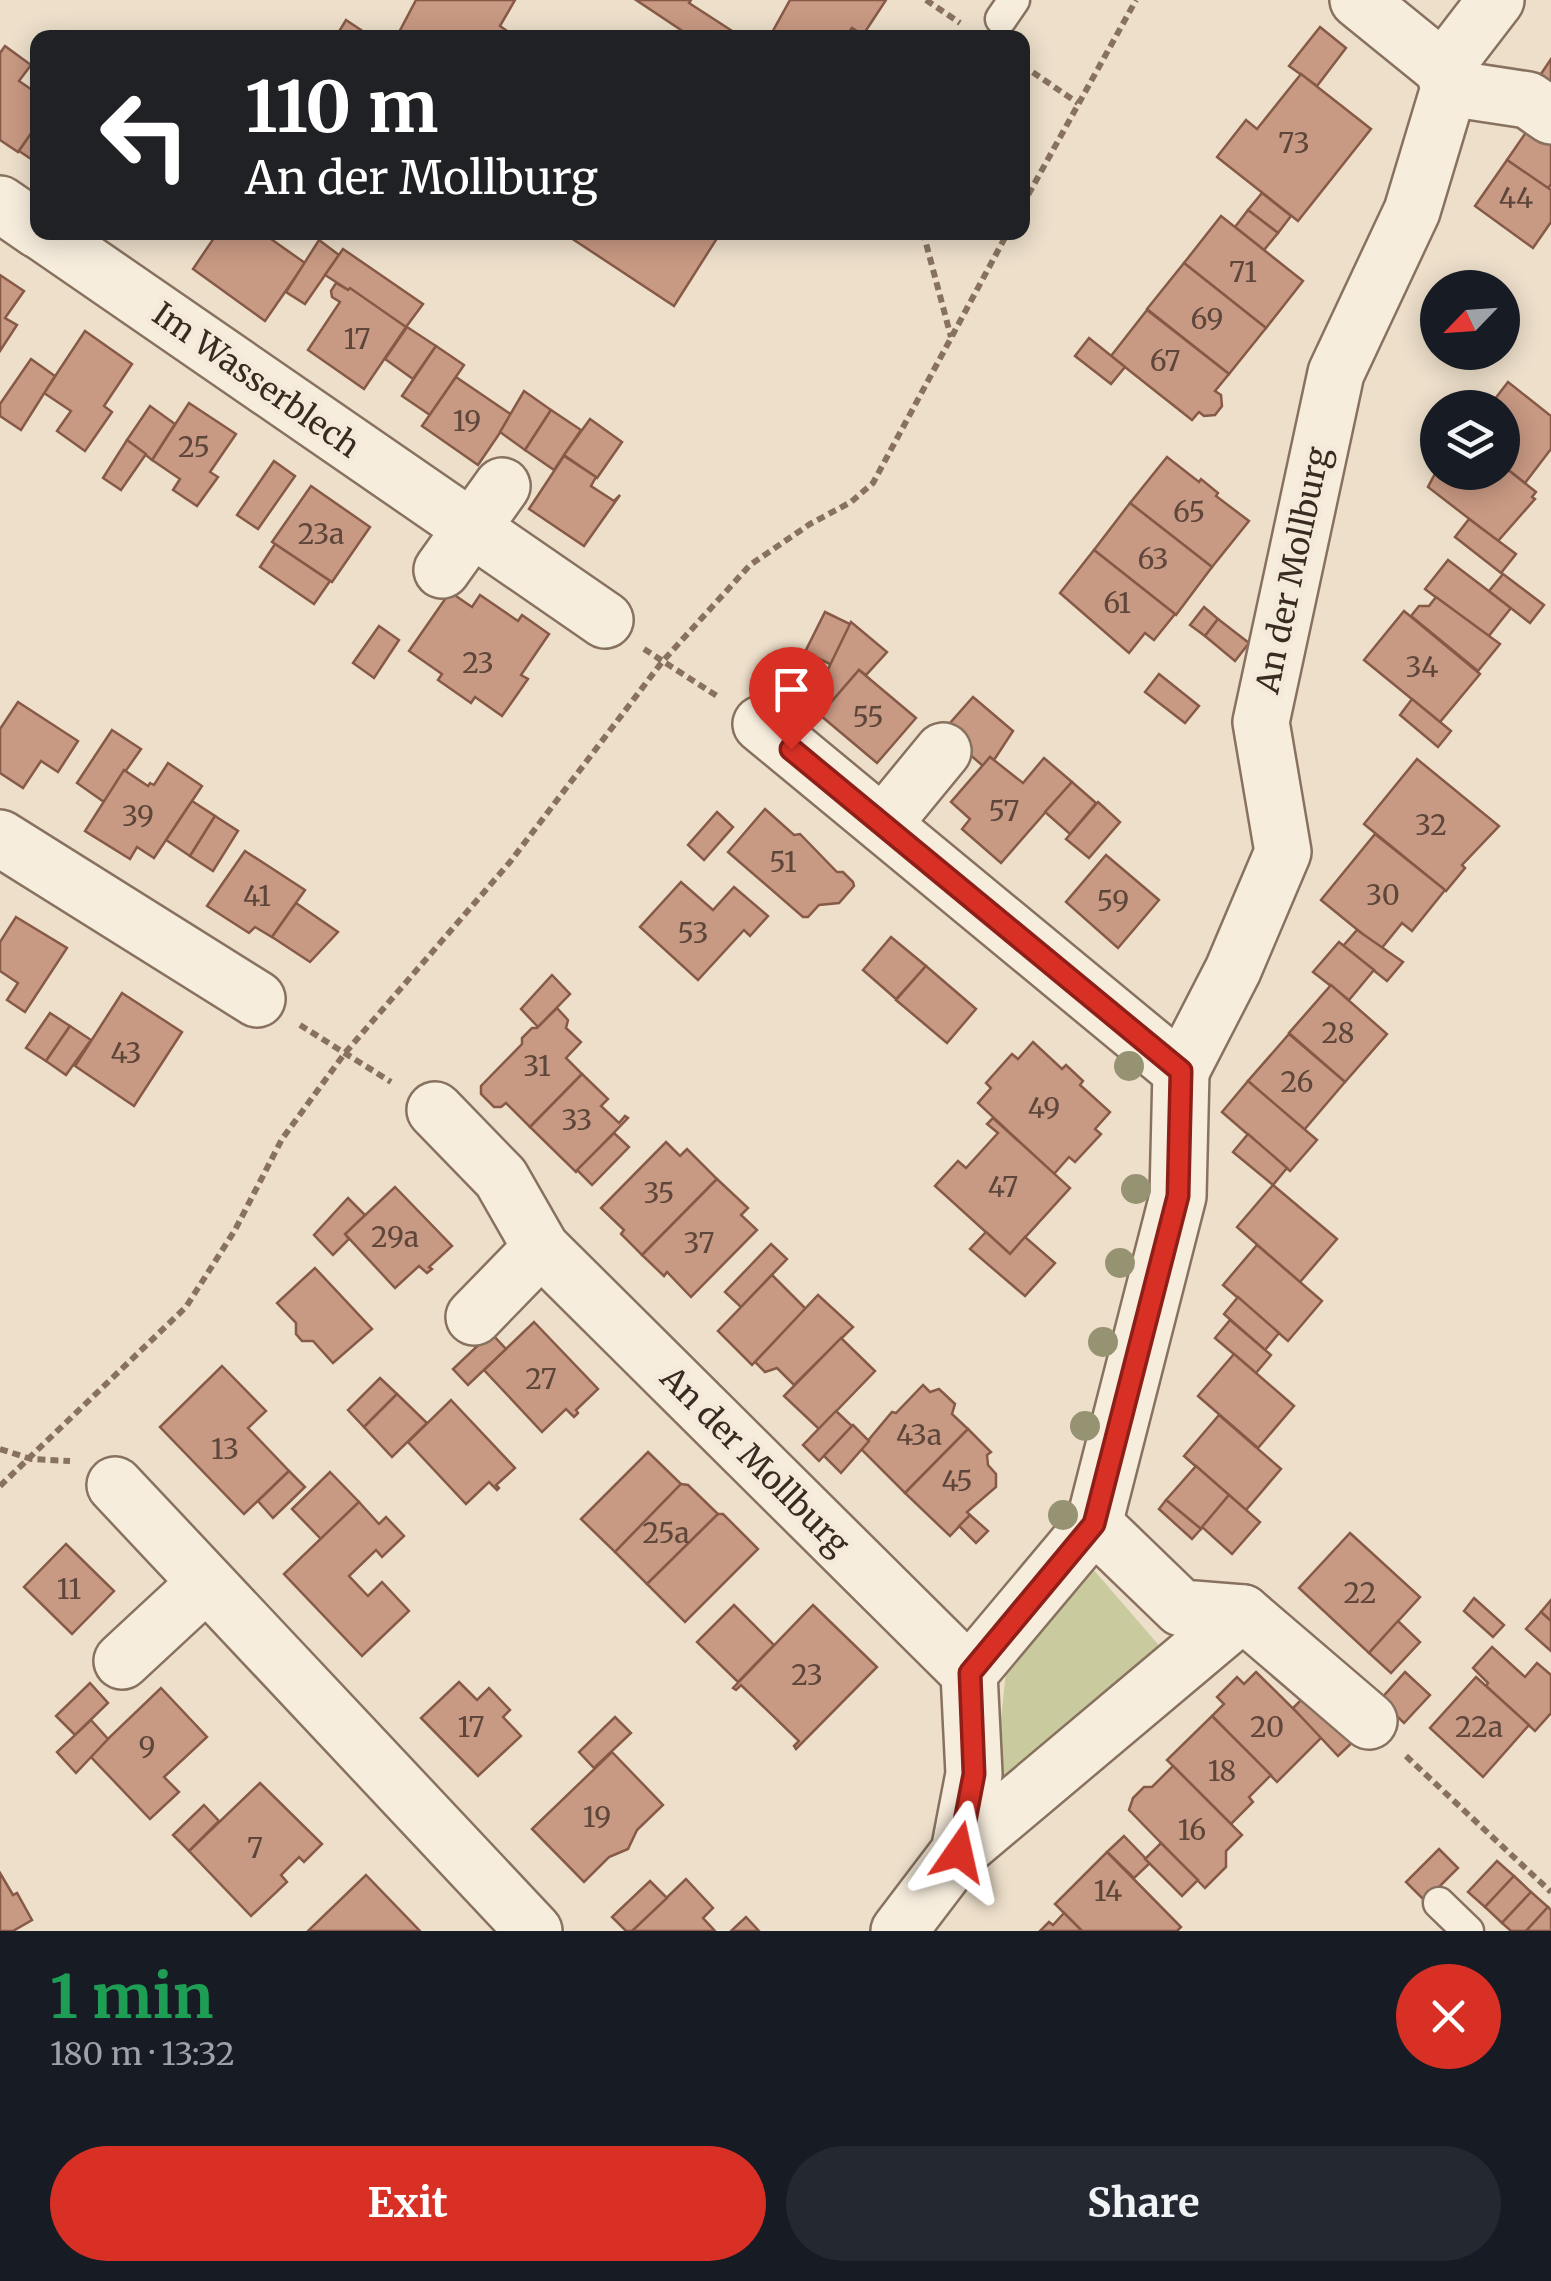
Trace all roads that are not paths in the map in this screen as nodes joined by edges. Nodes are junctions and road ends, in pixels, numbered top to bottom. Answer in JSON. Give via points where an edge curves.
{"nodes":[{"id":1,"x":1358,"y":0,"type":"edge"},
{"id":2,"x":1496,"y":0,"type":"edge"},
{"id":3,"x":1446,"y":79,"type":"junction"},
{"id":4,"x":1551,"y":116,"type":"edge"},
{"id":5,"x":0,"y":204,"type":"edge"},
{"id":6,"x":30,"y":224,"type":"edge"},
{"id":7,"x":53,"y":240,"type":"edge"},
{"id":8,"x":604,"y":620,"type":"road end"},
{"id":9,"x":761,"y":724,"type":"road end"},
{"id":10,"x":943,"y":751,"type":"dead end"},
{"id":11,"x":883,"y":824,"type":"junction"},
{"id":12,"x":0,"y":838,"type":"edge"},
{"id":13,"x":257,"y":999,"type":"road end"},
{"id":14,"x":1181,"y":1071,"type":"junction"},
{"id":15,"x":434,"y":1110,"type":"road end"},
{"id":16,"x":541,"y":1248,"type":"junction"},
{"id":17,"x":474,"y":1318,"type":"dead end"},
{"id":18,"x":115,"y":1485,"type":"road end"},
{"id":19,"x":1094,"y":1524,"type":"junction"},
{"id":20,"x":205,"y":1584,"type":"junction"},
{"id":21,"x":1242,"y":1613,"type":"junction"},
{"id":22,"x":122,"y":1661,"type":"dead end"},
{"id":23,"x":970,"y":1673,"type":"junction"},
{"id":24,"x":1369,"y":1721,"type":"road end"},
{"id":25,"x":959,"y":1852,"type":"junction"},
{"id":26,"x":1438,"y":1903,"type":"dead end"},
{"id":27,"x":534,"y":1931,"type":"edge"},
{"id":28,"x":900,"y":1931,"type":"edge"},
{"id":29,"x":1468,"y":1931,"type":"edge"}],
"edges":[{"from":1,"to":3,"type":"street"},
{"from":2,"to":3,"type":"street","name":"An der Mollburg"},
{"from":3,"to":4,"type":"street","via":[[1528,100]]},
{"from":3,"to":14,"type":"street","name":"An der Mollburg","via":[[1412,211],[1336,373],[1261,722],[1284,852]]},
{"from":5,"to":6,"type":"street","name":"Im Wasserblech"},
{"from":7,"to":8,"type":"street","name":"Im Wasserblech"},
{"from":9,"to":11,"type":"street"},
{"from":10,"to":11,"type":"street"},
{"from":11,"to":14,"type":"street"},
{"from":12,"to":13,"type":"street"},
{"from":14,"to":19,"type":"street","name":"An der Mollburg","via":[[1178,1196]]},
{"from":15,"to":16,"type":"street","name":"An der Mollburg","via":[[501,1178]]},
{"from":16,"to":17,"type":"street"},
{"from":16,"to":23,"type":"street","name":"An der Mollburg"},
{"from":18,"to":20,"type":"street"},
{"from":19,"to":21,"type":"street","via":[[1181,1608]]},
{"from":19,"to":23,"type":"street","name":"An der Mollburg"},
{"from":20,"to":22,"type":"street"},
{"from":20,"to":27,"type":"street"},
{"from":21,"to":24,"type":"street"},
{"from":21,"to":25,"type":"street"},
{"from":23,"to":25,"type":"street","via":[[974,1774]]},
{"from":25,"to":28,"type":"street"},
{"from":26,"to":29,"type":"lane"}]}
